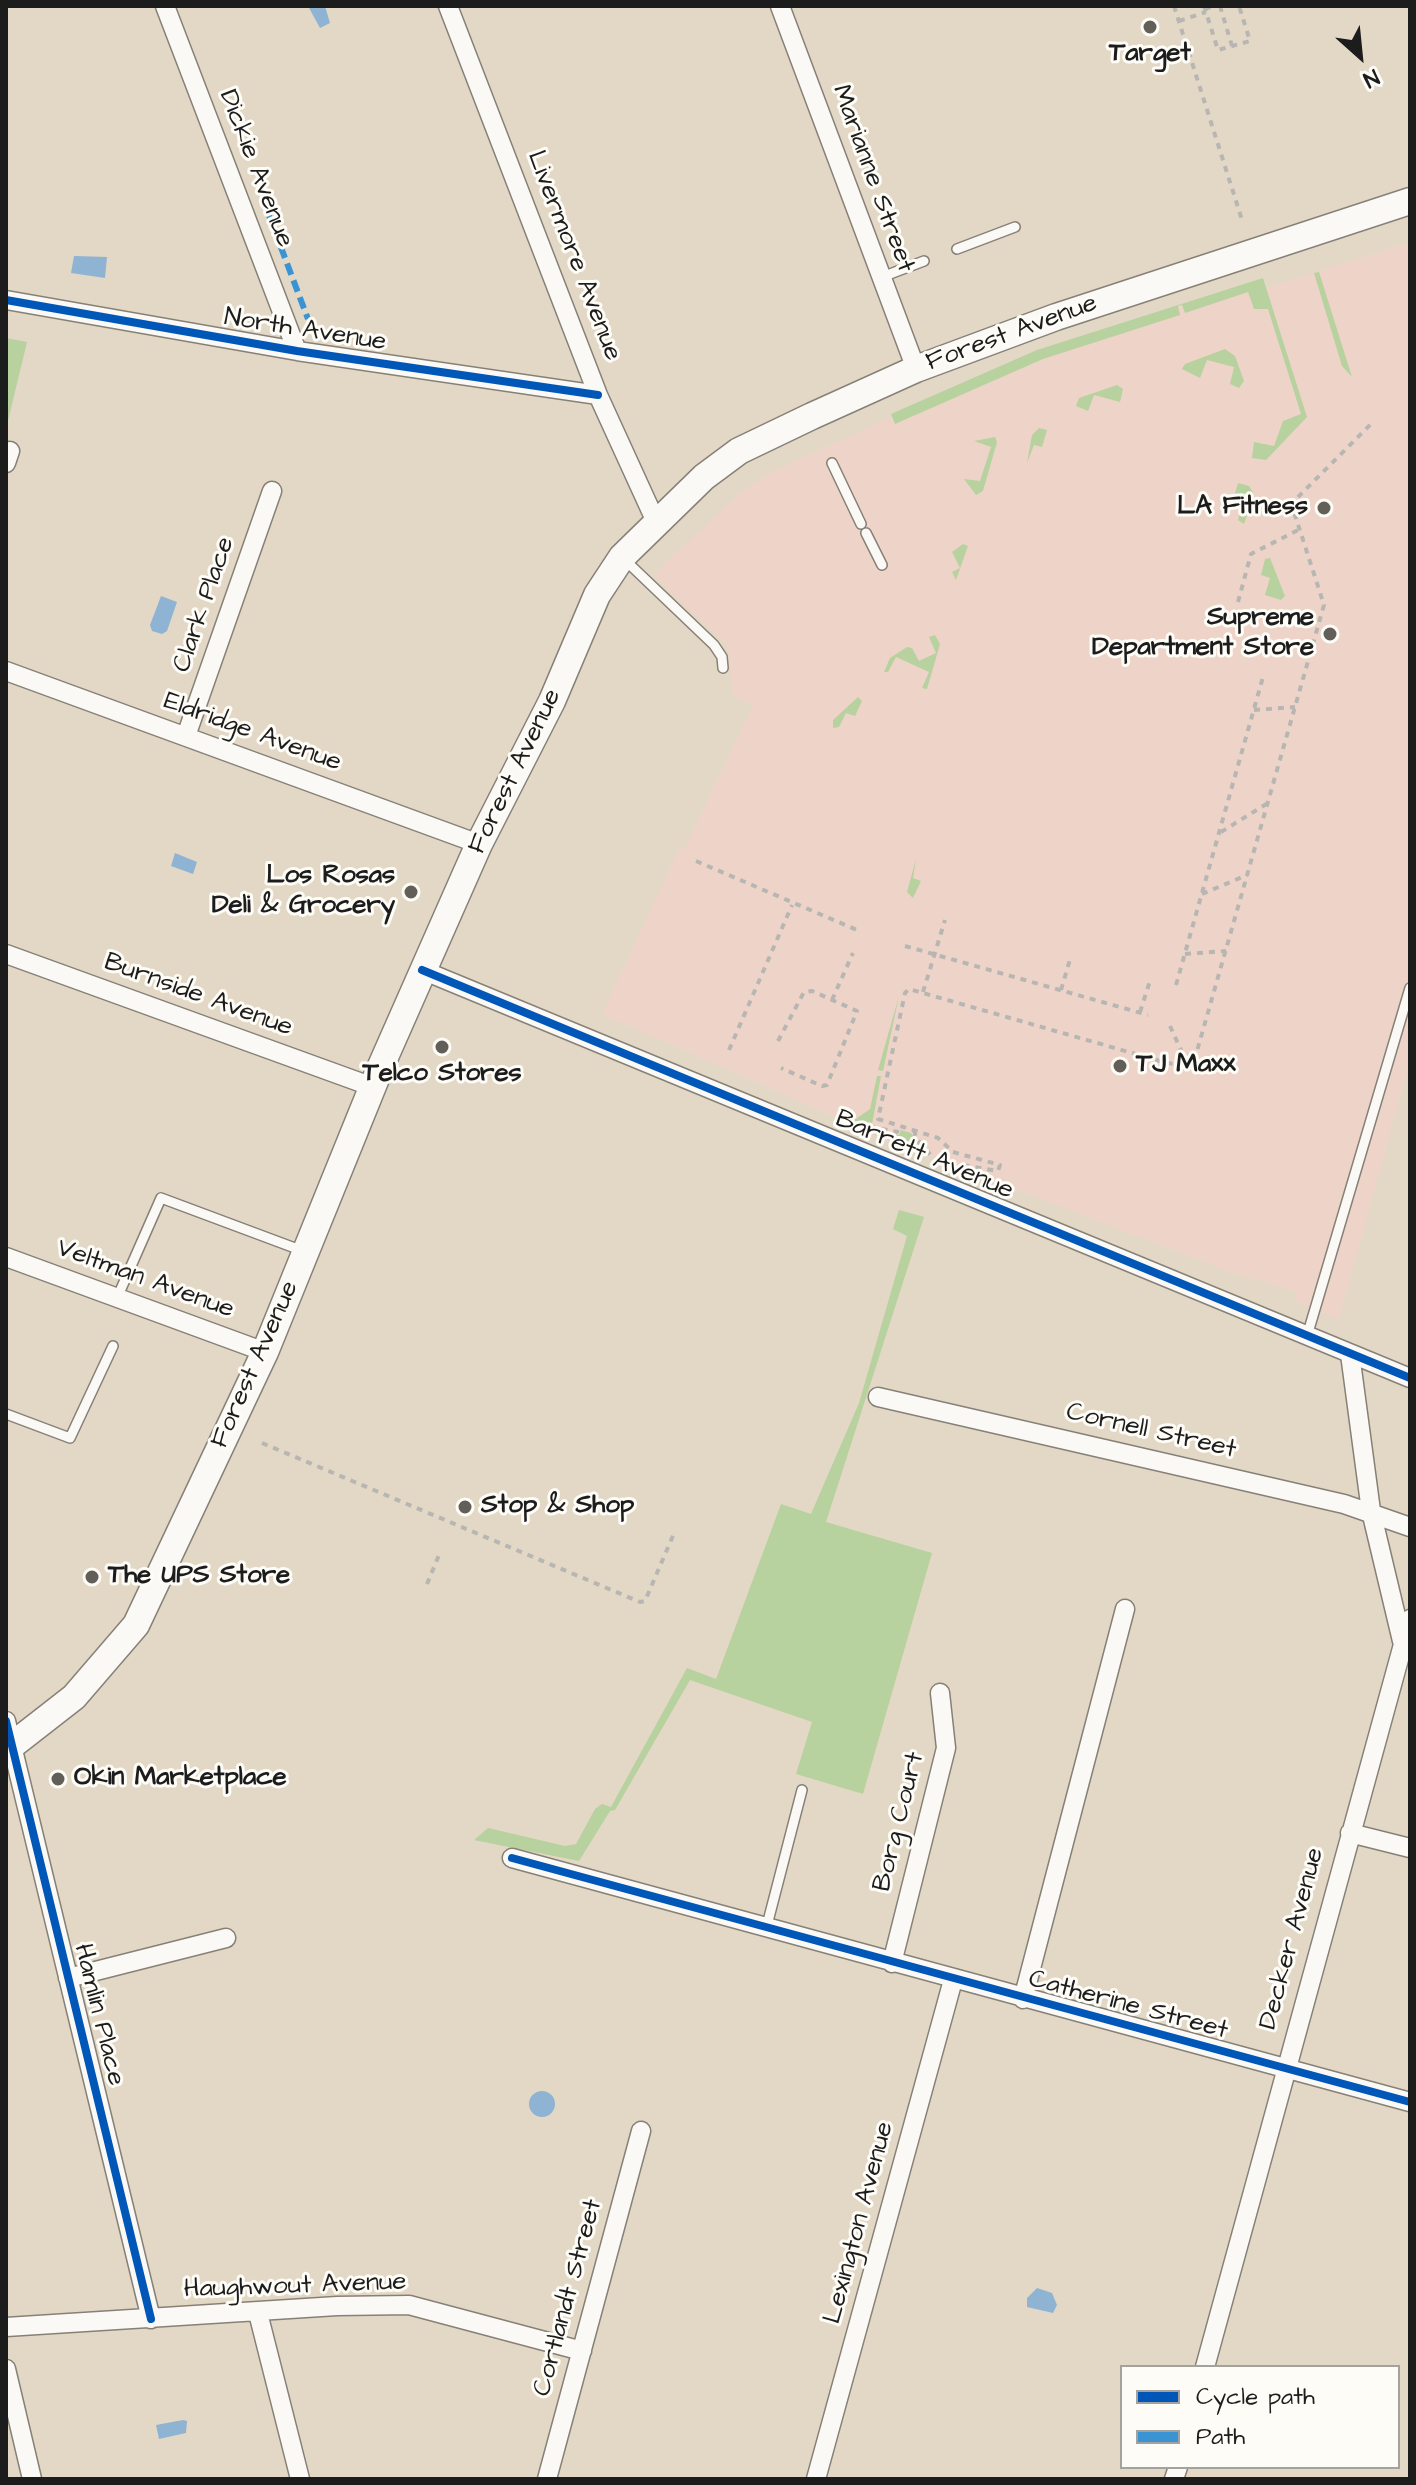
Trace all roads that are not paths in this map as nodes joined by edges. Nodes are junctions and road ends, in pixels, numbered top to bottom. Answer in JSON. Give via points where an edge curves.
{"nodes":[{"id":1,"x":165,"y":6,"type":"edge"},
{"id":2,"x":448,"y":6,"type":"edge"},
{"id":3,"x":780,"y":6,"type":"edge"},
{"id":4,"x":1410,"y":201,"type":"edge"},
{"id":5,"x":1015,"y":227,"type":"dead end"},
{"id":6,"x":957,"y":249,"type":"dead end"},
{"id":7,"x":924,"y":261,"type":"dead end"},
{"id":8,"x":882,"y":277,"type":"junction"},
{"id":9,"x":6,"y":300,"type":"edge"},
{"id":10,"x":297,"y":351,"type":"junction"},
{"id":11,"x":916,"y":369,"type":"junction"},
{"id":12,"x":598,"y":395,"type":"junction"},
{"id":13,"x":832,"y":463,"type":"dead end"},
{"id":14,"x":272,"y":491,"type":"dead end"},
{"id":15,"x":656,"y":522,"type":"junction"},
{"id":16,"x":622,"y":557,"type":"junction"},
{"id":17,"x":882,"y":565,"type":"dead end"},
{"id":18,"x":723,"y":668,"type":"dead end"},
{"id":19,"x":6,"y":671,"type":"edge"},
{"id":20,"x":186,"y":736,"type":"junction"},
{"id":21,"x":479,"y":844,"type":"junction"},
{"id":22,"x":6,"y":954,"type":"edge"},
{"id":23,"x":422,"y":970,"type":"junction"},
{"id":24,"x":1410,"y":988,"type":"edge"},
{"id":25,"x":373,"y":1087,"type":"junction"},
{"id":26,"x":306,"y":1252,"type":"junction"},
{"id":27,"x":7,"y":1262,"type":"edge"},
{"id":28,"x":117,"y":1298,"type":"junction"},
{"id":29,"x":1307,"y":1336,"type":"junction"},
{"id":30,"x":113,"y":1346,"type":"dead end"},
{"id":31,"x":265,"y":1352,"type":"junction"},
{"id":32,"x":1350,"y":1354,"type":"junction"},
{"id":33,"x":1410,"y":1378,"type":"edge"},
{"id":34,"x":878,"y":1397,"type":"dead end"},
{"id":35,"x":6,"y":1414,"type":"edge"},
{"id":36,"x":1371,"y":1511,"type":"junction"},
{"id":37,"x":1410,"y":1527,"type":"edge"},
{"id":38,"x":1125,"y":1609,"type":"dead end"},
{"id":39,"x":1410,"y":1619,"type":"edge"},
{"id":40,"x":1402,"y":1641,"type":"junction"},
{"id":41,"x":940,"y":1693,"type":"dead end"},
{"id":42,"x":6,"y":1721,"type":"edge"},
{"id":43,"x":8,"y":1748,"type":"edge"},
{"id":44,"x":802,"y":1790,"type":"dead end"},
{"id":45,"x":1350,"y":1833,"type":"junction"},
{"id":46,"x":1410,"y":1848,"type":"edge"},
{"id":47,"x":512,"y":1858,"type":"dead end"},
{"id":48,"x":766,"y":1929,"type":"junction"},
{"id":49,"x":226,"y":1938,"type":"dead end"},
{"id":50,"x":892,"y":1963,"type":"junction"},
{"id":51,"x":68,"y":1978,"type":"junction"},
{"id":52,"x":953,"y":1980,"type":"junction"},
{"id":53,"x":1023,"y":1999,"type":"junction"},
{"id":54,"x":1285,"y":2068,"type":"junction"},
{"id":55,"x":1410,"y":2102,"type":"edge"},
{"id":56,"x":641,"y":2131,"type":"dead end"},
{"id":57,"x":258,"y":2313,"type":"junction"},
{"id":58,"x":151,"y":2319,"type":"junction"},
{"id":59,"x":6,"y":2327,"type":"edge"},
{"id":60,"x":582,"y":2351,"type":"junction"},
{"id":61,"x":1206,"y":2365,"type":"edge"},
{"id":62,"x":6,"y":2369,"type":"edge"},
{"id":63,"x":32,"y":2479,"type":"edge"},
{"id":64,"x":300,"y":2479,"type":"edge"},
{"id":65,"x":547,"y":2479,"type":"edge"},
{"id":66,"x":816,"y":2479,"type":"edge"}],
"edges":[{"from":1,"to":10,"type":"street","name":"Dickie Avenue"},
{"from":2,"to":12,"type":"street","name":"Livermore Avenue"},
{"from":3,"to":8,"type":"street","name":"Marianne Street"},
{"from":4,"to":11,"type":"main road","name":"Forest Avenue","via":[[1056,317]]},
{"from":5,"to":6,"type":"lane"},
{"from":7,"to":8,"type":"lane"},
{"from":8,"to":11,"type":"street","name":"Marianne Street"},
{"from":9,"to":10,"type":"street","name":"North Avenue"},
{"from":10,"to":12,"type":"street","name":"North Avenue"},
{"from":11,"to":15,"type":"main road","name":"Forest Avenue","via":[[739,451]]},
{"from":12,"to":15,"type":"street","name":"Livermore Avenue"},
{"from":13,"to":17,"type":"lane"},
{"from":14,"to":20,"type":"street","name":"Clark Place"},
{"from":15,"to":16,"type":"main road","name":"Forest Avenue"},
{"from":16,"to":18,"type":"lane","via":[[714,645]]},
{"from":16,"to":21,"type":"main road","name":"Forest Avenue","via":[[597,595],[552,701]]},
{"from":19,"to":20,"type":"street","name":"Eldridge Avenue"},
{"from":20,"to":21,"type":"street","name":"Eldridge Avenue"},
{"from":21,"to":23,"type":"main road","name":"Forest Avenue"},
{"from":22,"to":25,"type":"street","name":"Burnside Avenue"},
{"from":23,"to":25,"type":"main road","name":"Forest Avenue"},
{"from":23,"to":29,"type":"street","name":"Barrett Avenue"},
{"from":24,"to":29,"type":"lane"},
{"from":25,"to":26,"type":"main road","name":"Forest Avenue"},
{"from":26,"to":28,"type":"lane","via":[[161,1198]]},
{"from":26,"to":31,"type":"main road","name":"Forest Avenue"},
{"from":27,"to":28,"type":"street","name":"Veltman Avenue"},
{"from":28,"to":31,"type":"street","name":"Veltman Avenue"},
{"from":29,"to":32,"type":"street","name":"Barrett Avenue"},
{"from":30,"to":35,"type":"lane","via":[[70,1438]]},
{"from":31,"to":43,"type":"main road","name":"Forest Avenue","via":[[136,1625],[74,1697]]},
{"from":32,"to":33,"type":"street","name":"Barrett Avenue"},
{"from":32,"to":36,"type":"street"},
{"from":34,"to":36,"type":"street","name":"Cornell Street"},
{"from":36,"to":37,"type":"street","name":"Cornell Street"},
{"from":36,"to":40,"type":"street"},
{"from":38,"to":53,"type":"street"},
{"from":39,"to":40,"type":"street","name":"Decker Avenue"},
{"from":40,"to":45,"type":"street","name":"Decker Avenue"},
{"from":41,"to":50,"type":"street","name":"Borg Court","via":[[946,1748]]},
{"from":42,"to":43,"type":"street","name":"Hamlin Place"},
{"from":43,"to":51,"type":"street","name":"Hamlin Place"},
{"from":44,"to":48,"type":"lane"},
{"from":45,"to":46,"type":"street"},
{"from":45,"to":54,"type":"street","name":"Decker Avenue"},
{"from":47,"to":48,"type":"street","name":"Catherine Street"},
{"from":48,"to":50,"type":"street","name":"Catherine Street"},
{"from":49,"to":51,"type":"street"},
{"from":50,"to":52,"type":"street","name":"Catherine Street"},
{"from":51,"to":58,"type":"street","name":"Hamlin Place"},
{"from":52,"to":53,"type":"street","name":"Catherine Street"},
{"from":52,"to":66,"type":"street","name":"Lexington Avenue"},
{"from":53,"to":54,"type":"street","name":"Catherine Street"},
{"from":54,"to":55,"type":"street","name":"Catherine Street"},
{"from":54,"to":61,"type":"street","name":"Decker Avenue"},
{"from":56,"to":60,"type":"street","name":"Cortlandt Street"},
{"from":57,"to":58,"type":"street","name":"Haughwout Avenue"},
{"from":57,"to":60,"type":"street","name":"Haughwout Avenue","via":[[409,2305]]},
{"from":57,"to":64,"type":"street"},
{"from":58,"to":59,"type":"street","name":"Haughwout Avenue"},
{"from":60,"to":65,"type":"street","name":"Cortlandt Street"},
{"from":62,"to":63,"type":"street"}]}
